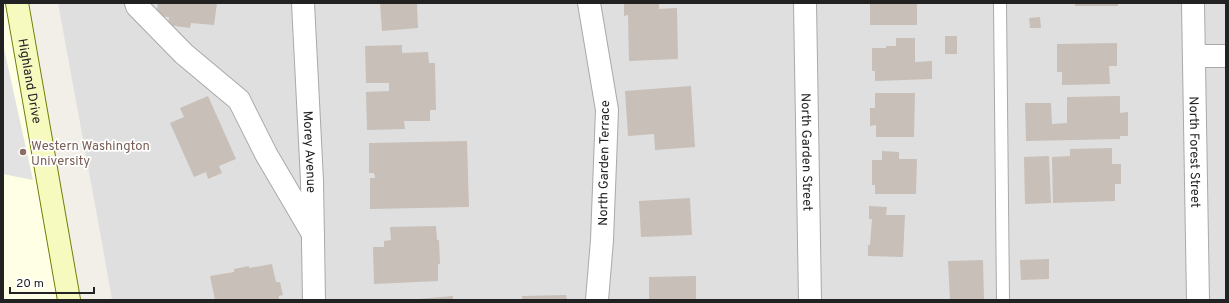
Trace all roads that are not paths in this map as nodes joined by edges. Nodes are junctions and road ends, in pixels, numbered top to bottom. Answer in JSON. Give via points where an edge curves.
{"nodes":[{"id":1,"x":17,"y":3,"type":"edge"},
{"id":2,"x":136,"y":3,"type":"edge"},
{"id":3,"x":303,"y":3,"type":"edge"},
{"id":4,"x":590,"y":3,"type":"edge"},
{"id":5,"x":805,"y":3,"type":"edge"},
{"id":6,"x":1000,"y":3,"type":"edge"},
{"id":7,"x":1193,"y":3,"type":"edge"},
{"id":8,"x":1194,"y":56,"type":"junction"},
{"id":9,"x":1226,"y":56,"type":"edge"},
{"id":10,"x":313,"y":234,"type":"junction"},
{"id":11,"x":69,"y":300,"type":"edge"},
{"id":12,"x":314,"y":300,"type":"edge"},
{"id":13,"x":597,"y":300,"type":"edge"},
{"id":14,"x":810,"y":300,"type":"edge"},
{"id":15,"x":1003,"y":300,"type":"edge"},
{"id":16,"x":1198,"y":300,"type":"edge"}],
"edges":[{"from":1,"to":11,"type":"street","name":"Highland Drive"},
{"from":2,"to":10,"type":"street","via":[[184,54],[239,100],[266,154]]},
{"from":3,"to":10,"type":"street","name":"Morey Avenue"},
{"from":4,"to":13,"type":"street","name":"North Garden Terrace","via":[[607,110]]},
{"from":5,"to":14,"type":"street","name":"North Garden Street"},
{"from":6,"to":15,"type":"lane"},
{"from":7,"to":8,"type":"street","name":"North Forest Street"},
{"from":8,"to":9,"type":"street"},
{"from":8,"to":16,"type":"street","name":"North Forest Street"},
{"from":10,"to":12,"type":"street","name":"Morey Avenue"}]}
